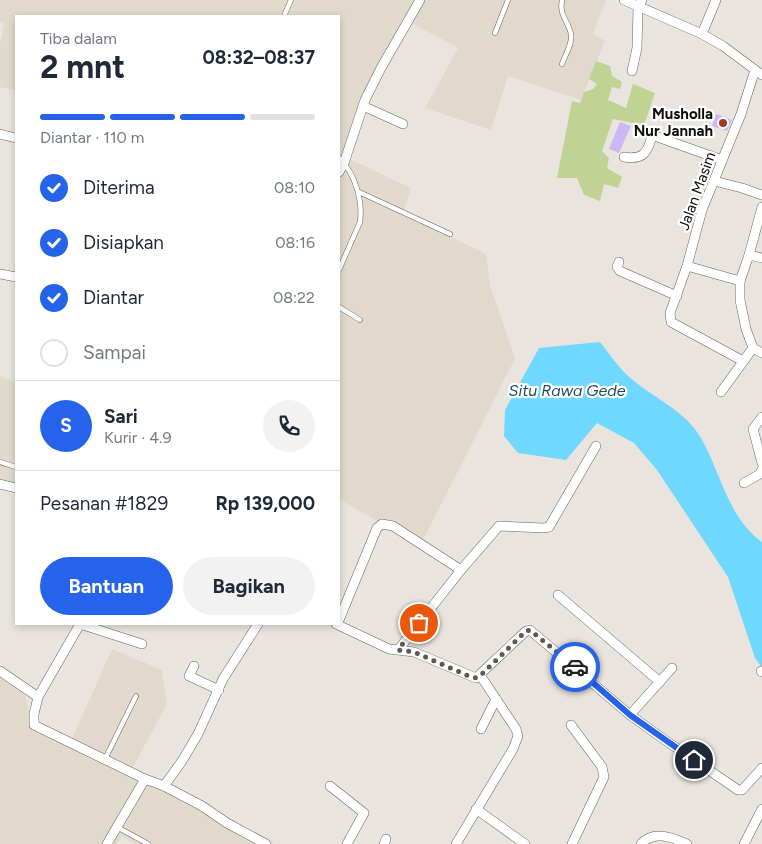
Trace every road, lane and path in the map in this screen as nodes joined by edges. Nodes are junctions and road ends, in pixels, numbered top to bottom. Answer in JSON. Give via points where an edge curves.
{"nodes":[{"id":1,"x":291,"y":0,"type":"edge"},
{"id":2,"x":420,"y":0,"type":"edge"},
{"id":3,"x":508,"y":0,"type":"edge"},
{"id":4,"x":562,"y":0,"type":"edge"},
{"id":5,"x":624,"y":0,"type":"edge"},
{"id":6,"x":716,"y":0,"type":"edge"},
{"id":7,"x":640,"y":4,"type":"edge"},
{"id":8,"x":284,"y":15,"type":"edge"},
{"id":9,"x":495,"y":32,"type":"dead end"},
{"id":10,"x":702,"y":34,"type":"junction"},
{"id":11,"x":562,"y":64,"type":"dead end"},
{"id":12,"x":632,"y":71,"type":"dead end"},
{"id":13,"x":758,"y":73,"type":"edge"},
{"id":14,"x":363,"y":106,"type":"junction"},
{"id":15,"x":403,"y":124,"type":"dead end"},
{"id":16,"x":0,"y":134,"type":"edge"},
{"id":17,"x":15,"y":138,"type":"edge"},
{"id":18,"x":624,"y":157,"type":"dead end"},
{"id":19,"x":722,"y":160,"type":"junction"},
{"id":20,"x":341,"y":161,"type":"edge"},
{"id":21,"x":714,"y":181,"type":"junction"},
{"id":22,"x":359,"y":192,"type":"junction"},
{"id":23,"x":762,"y":195,"type":"edge"},
{"id":24,"x":762,"y":207,"type":"edge"},
{"id":25,"x":450,"y":234,"type":"dead end"},
{"id":26,"x":749,"y":255,"type":"junction"},
{"id":27,"x":762,"y":258,"type":"edge"},
{"id":28,"x":619,"y":262,"type":"dead end"},
{"id":29,"x":687,"y":266,"type":"junction"},
{"id":30,"x":340,"y":268,"type":"edge"},
{"id":31,"x":0,"y":274,"type":"edge"},
{"id":32,"x":15,"y":277,"type":"edge"},
{"id":33,"x":740,"y":281,"type":"junction"},
{"id":34,"x":677,"y":296,"type":"junction"},
{"id":35,"x":340,"y":308,"type":"edge"},
{"id":36,"x":360,"y":320,"type":"dead end"},
{"id":37,"x":753,"y":348,"type":"junction"},
{"id":38,"x":762,"y":353,"type":"edge"},
{"id":39,"x":743,"y":361,"type":"junction"},
{"id":40,"x":721,"y":392,"type":"dead end"},
{"id":41,"x":762,"y":417,"type":"edge"},
{"id":42,"x":596,"y":446,"type":"dead end"},
{"id":43,"x":0,"y":462,"type":"edge"},
{"id":44,"x":762,"y":463,"type":"edge"},
{"id":45,"x":15,"y":467,"type":"edge"},
{"id":46,"x":762,"y":469,"type":"edge"},
{"id":47,"x":744,"y":483,"type":"dead end"},
{"id":48,"x":0,"y":485,"type":"edge"},
{"id":49,"x":15,"y":488,"type":"edge"},
{"id":50,"x":462,"y":570,"type":"junction"},
{"id":51,"x":558,"y":595,"type":"dead end"},
{"id":52,"x":340,"y":618,"type":"edge"},
{"id":53,"x":79,"y":625,"type":"edge"},
{"id":54,"x":83,"y":625,"type":"edge"},
{"id":55,"x":257,"y":625,"type":"edge"},
{"id":56,"x":339,"y":625,"type":"edge"},
{"id":57,"x":142,"y":644,"type":"dead end"},
{"id":58,"x":398,"y":650,"type":"junction"},
{"id":59,"x":194,"y":666,"type":"dead end"},
{"id":60,"x":672,"y":668,"type":"dead end"},
{"id":61,"x":0,"y":671,"type":"edge"},
{"id":62,"x":480,"y":676,"type":"junction"},
{"id":63,"x":660,"y":682,"type":"junction"},
{"id":64,"x":219,"y":690,"type":"junction"},
{"id":65,"x":136,"y":696,"type":"dead end"},
{"id":66,"x":38,"y":697,"type":"junction"},
{"id":67,"x":496,"y":699,"type":"junction"},
{"id":68,"x":630,"y":715,"type":"junction"},
{"id":69,"x":571,"y":725,"type":"dead end"},
{"id":70,"x":481,"y":729,"type":"dead end"},
{"id":71,"x":105,"y":759,"type":"junction"},
{"id":72,"x":762,"y":768,"type":"edge"},
{"id":73,"x":145,"y":779,"type":"junction"},
{"id":74,"x":164,"y":786,"type":"junction"},
{"id":75,"x":330,"y":786,"type":"dead end"},
{"id":76,"x":476,"y":809,"type":"junction"},
{"id":77,"x":762,"y":809,"type":"edge"},
{"id":78,"x":117,"y":827,"type":"junction"},
{"id":79,"x":654,"y":840,"type":"edge"},
{"id":80,"x":107,"y":844,"type":"edge"},
{"id":81,"x":148,"y":844,"type":"edge"},
{"id":82,"x":266,"y":844,"type":"edge"},
{"id":83,"x":347,"y":844,"type":"edge"},
{"id":84,"x":456,"y":844,"type":"edge"},
{"id":85,"x":525,"y":844,"type":"edge"},
{"id":86,"x":572,"y":844,"type":"edge"},
{"id":87,"x":641,"y":844,"type":"edge"},
{"id":88,"x":687,"y":844,"type":"edge"},
{"id":89,"x":744,"y":844,"type":"edge"}],
"edges":[{"from":1,"to":8,"type":"lane"},
{"from":2,"to":14,"type":"street"},
{"from":3,"to":9,"type":"lane"},
{"from":4,"to":11,"type":"lane","via":[[562,14],[571,34]]},
{"from":5,"to":7,"type":"street"},
{"from":6,"to":10,"type":"street"},
{"from":7,"to":10,"type":"street"},
{"from":7,"to":12,"type":"street"},
{"from":10,"to":13,"type":"street"},
{"from":13,"to":19,"type":"street","name":"Jalan Masim"},
{"from":14,"to":15,"type":"street"},
{"from":14,"to":20,"type":"street"},
{"from":16,"to":17,"type":"street"},
{"from":18,"to":19,"type":"street","via":[[634,159],[641,156],[652,135]]},
{"from":19,"to":21,"type":"street","name":"Jalan Masim"},
{"from":20,"to":22,"type":"lane"},
{"from":21,"to":23,"type":"street"},
{"from":21,"to":29,"type":"street","name":"Jalan Masim","via":[[702,210]]},
{"from":22,"to":25,"type":"lane"},
{"from":22,"to":30,"type":"lane","via":[[360,222]]},
{"from":24,"to":26,"type":"street"},
{"from":26,"to":27,"type":"street"},
{"from":26,"to":33,"type":"street"},
{"from":28,"to":34,"type":"street","via":[[620,271]]},
{"from":29,"to":33,"type":"street"},
{"from":29,"to":34,"type":"street","name":"Jalan Masim"},
{"from":31,"to":32,"type":"street"},
{"from":33,"to":37,"type":"street","via":[[740,300]]},
{"from":34,"to":39,"type":"street","name":"Jalan Masim","via":[[670,313],[671,322]]},
{"from":35,"to":36,"type":"lane"},
{"from":37,"to":38,"type":"street"},
{"from":37,"to":39,"type":"street"},
{"from":39,"to":40,"type":"street"},
{"from":41,"to":44,"type":"street","via":[[753,429]]},
{"from":42,"to":50,"type":"street","via":[[549,527],[501,525]]},
{"from":43,"to":45,"type":"lane"},
{"from":46,"to":47,"type":"street","via":[[760,474]]},
{"from":48,"to":49,"type":"street"},
{"from":50,"to":52,"type":"street","via":[[392,526],[382,524]]},
{"from":50,"to":58,"type":"street"},
{"from":51,"to":63,"type":"street"},
{"from":53,"to":66,"type":"street"},
{"from":54,"to":57,"type":"street"},
{"from":55,"to":64,"type":"street"},
{"from":56,"to":58,"type":"street","via":[[389,649]]},
{"from":58,"to":62,"type":"street","via":[[414,652],[471,677]]},
{"from":59,"to":64,"type":"street","via":[[189,676]]},
{"from":60,"to":63,"type":"street"},
{"from":61,"to":66,"type":"street"},
{"from":62,"to":67,"type":"street"},
{"from":62,"to":68,"type":"street","via":[[530,630]]},
{"from":63,"to":68,"type":"street"},
{"from":64,"to":74,"type":"street","via":[[198,734]]},
{"from":65,"to":71,"type":"lane"},
{"from":66,"to":71,"type":"street","via":[[34,724]]},
{"from":67,"to":70,"type":"street"},
{"from":67,"to":76,"type":"street","via":[[518,736]]},
{"from":68,"to":72,"type":"street","via":[[738,790],[746,788]]},
{"from":69,"to":86,"type":"street","via":[[604,772]]},
{"from":71,"to":73,"type":"street"},
{"from":73,"to":74,"type":"street"},
{"from":73,"to":78,"type":"street"},
{"from":74,"to":82,"type":"street"},
{"from":75,"to":83,"type":"street","via":[[364,813]]},
{"from":76,"to":84,"type":"street"},
{"from":76,"to":85,"type":"street"},
{"from":77,"to":89,"type":"street"},
{"from":78,"to":80,"type":"street"},
{"from":78,"to":81,"type":"lane"},
{"from":79,"to":87,"type":"street","via":[[650,837]]},
{"from":79,"to":88,"type":"street","via":[[670,838]]}]}
